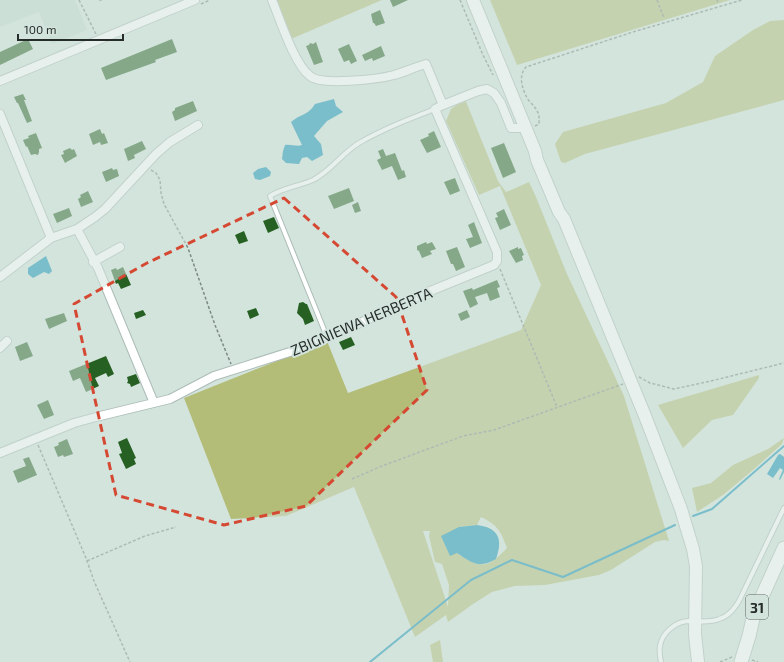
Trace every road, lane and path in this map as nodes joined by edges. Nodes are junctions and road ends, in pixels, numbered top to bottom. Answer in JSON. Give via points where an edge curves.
{"nodes":[{"id":1,"x":79,"y":0,"type":"edge"},
{"id":2,"x":99,"y":0,"type":"edge"},
{"id":3,"x":104,"y":0,"type":"edge"},
{"id":4,"x":195,"y":0,"type":"edge"},
{"id":5,"x":272,"y":0,"type":"edge"},
{"id":6,"x":460,"y":0,"type":"edge"},
{"id":7,"x":473,"y":0,"type":"edge"},
{"id":8,"x":657,"y":0,"type":"edge"},
{"id":9,"x":742,"y":0,"type":"edge"},
{"id":10,"x":664,"y":18,"type":"dead end"},
{"id":11,"x":96,"y":34,"type":"dead end"},
{"id":12,"x":493,"y":75,"type":"dead end"},
{"id":13,"x":0,"y":81,"type":"edge"},
{"id":14,"x":443,"y":105,"type":"junction"},
{"id":15,"x":435,"y":109,"type":"junction"},
{"id":16,"x":0,"y":114,"type":"edge"},
{"id":17,"x":198,"y":125,"type":"dead end"},
{"id":18,"x":526,"y":128,"type":"junction"},
{"id":19,"x":144,"y":166,"type":"junction"},
{"id":20,"x":77,"y":229,"type":"junction"},
{"id":21,"x":51,"y":238,"type":"junction"},
{"id":22,"x":120,"y":247,"type":"dead end"},
{"id":23,"x":497,"y":261,"type":"junction"},
{"id":24,"x":93,"y":262,"type":"junction"},
{"id":25,"x":0,"y":277,"type":"edge"},
{"id":26,"x":328,"y":337,"type":"junction"},
{"id":27,"x":7,"y":341,"type":"dead end"},
{"id":28,"x":0,"y":348,"type":"edge"},
{"id":29,"x":784,"y":363,"type":"edge"},
{"id":30,"x":233,"y":369,"type":"junction"},
{"id":31,"x":624,"y":380,"type":"junction"},
{"id":32,"x":154,"y":403,"type":"junction"},
{"id":33,"x":557,"y":407,"type":"junction"},
{"id":34,"x":35,"y":439,"type":"junction"},
{"id":35,"x":0,"y":453,"type":"edge"},
{"id":36,"x":352,"y":479,"type":"dead end"},
{"id":37,"x":784,"y":508,"type":"edge"},
{"id":38,"x":176,"y":527,"type":"dead end"},
{"id":39,"x":784,"y":548,"type":"edge"},
{"id":40,"x":87,"y":561,"type":"junction"},
{"id":41,"x":695,"y":621,"type":"junction"},
{"id":42,"x":749,"y":636,"type":"junction"},
{"id":43,"x":700,"y":659,"type":"edge"},
{"id":44,"x":736,"y":660,"type":"edge"},
{"id":45,"x":130,"y":662,"type":"edge"},
{"id":46,"x":661,"y":662,"type":"edge"},
{"id":47,"x":720,"y":662,"type":"edge"},
{"id":48,"x":750,"y":662,"type":"edge"}],
"edges":[{"from":1,"to":11,"type":"path"},
{"from":2,"to":3,"type":"path"},
{"from":4,"to":13,"type":"street"},
{"from":5,"to":14,"type":"street","via":[[299,65],[310,77],[319,81],[375,79],[426,64]]},
{"from":6,"to":12,"type":"path"},
{"from":7,"to":18,"type":"main road"},
{"from":8,"to":10,"type":"path"},
{"from":9,"to":18,"type":"path","via":[[526,68],[521,76],[521,82],[527,98],[536,108],[540,124]]},
{"from":14,"to":15,"type":"street"},
{"from":14,"to":18,"type":"street","via":[[487,89],[494,93],[511,128]]},
{"from":15,"to":23,"type":"street","via":[[497,252]]},
{"from":15,"to":26,"type":"lane","via":[[358,143],[314,180],[270,196]]},
{"from":16,"to":21,"type":"street"},
{"from":17,"to":19,"type":"street","via":[[170,142]]},
{"from":18,"to":31,"type":"main road","via":[[537,160],[564,219]]},
{"from":19,"to":20,"type":"street","via":[[105,209]]},
{"from":19,"to":30,"type":"path","via":[[156,173],[160,180],[164,204],[188,248]]},
{"from":20,"to":21,"type":"street"},
{"from":20,"to":24,"type":"street"},
{"from":21,"to":25,"type":"street"},
{"from":22,"to":24,"type":"street"},
{"from":23,"to":26,"type":"street","name":"ZBIGNIEWA HERBERTA","via":[[494,265]]},
{"from":23,"to":33,"type":"path"},
{"from":24,"to":32,"type":"street","via":[[98,268]]},
{"from":26,"to":30,"type":"street","name":"ZBIGNIEWA HERBERTA","via":[[312,345]]},
{"from":27,"to":28,"type":"street"},
{"from":29,"to":31,"type":"path","via":[[674,389],[650,383],[631,374]]},
{"from":30,"to":32,"type":"street","name":"ZBIGNIEWA HERBERTA","via":[[170,399]]},
{"from":31,"to":33,"type":"path"},
{"from":31,"to":41,"type":"main road","via":[[681,509],[693,549],[696,566]]},
{"from":32,"to":34,"type":"street","name":"ZBIGNIEWA HERBERTA","via":[[74,423]]},
{"from":33,"to":36,"type":"path","via":[[494,430],[463,436]]},
{"from":34,"to":35,"type":"street","name":"ZBIGNIEWA HERBERTA"},
{"from":34,"to":40,"type":"path"},
{"from":37,"to":41,"type":"lane","via":[[734,609],[715,621]]},
{"from":38,"to":40,"type":"path","via":[[146,536]]},
{"from":39,"to":42,"type":"main road","number":"31","via":[[754,614]]},
{"from":40,"to":45,"type":"path"},
{"from":41,"to":43,"type":"main road","via":[[695,647]]},
{"from":41,"to":46,"type":"lane","via":[[677,624],[667,632],[660,646]]},
{"from":42,"to":44,"type":"main road","number":"31"},
{"from":42,"to":48,"type":"main road","number":"31"},
{"from":44,"to":47,"type":"path"}]}
